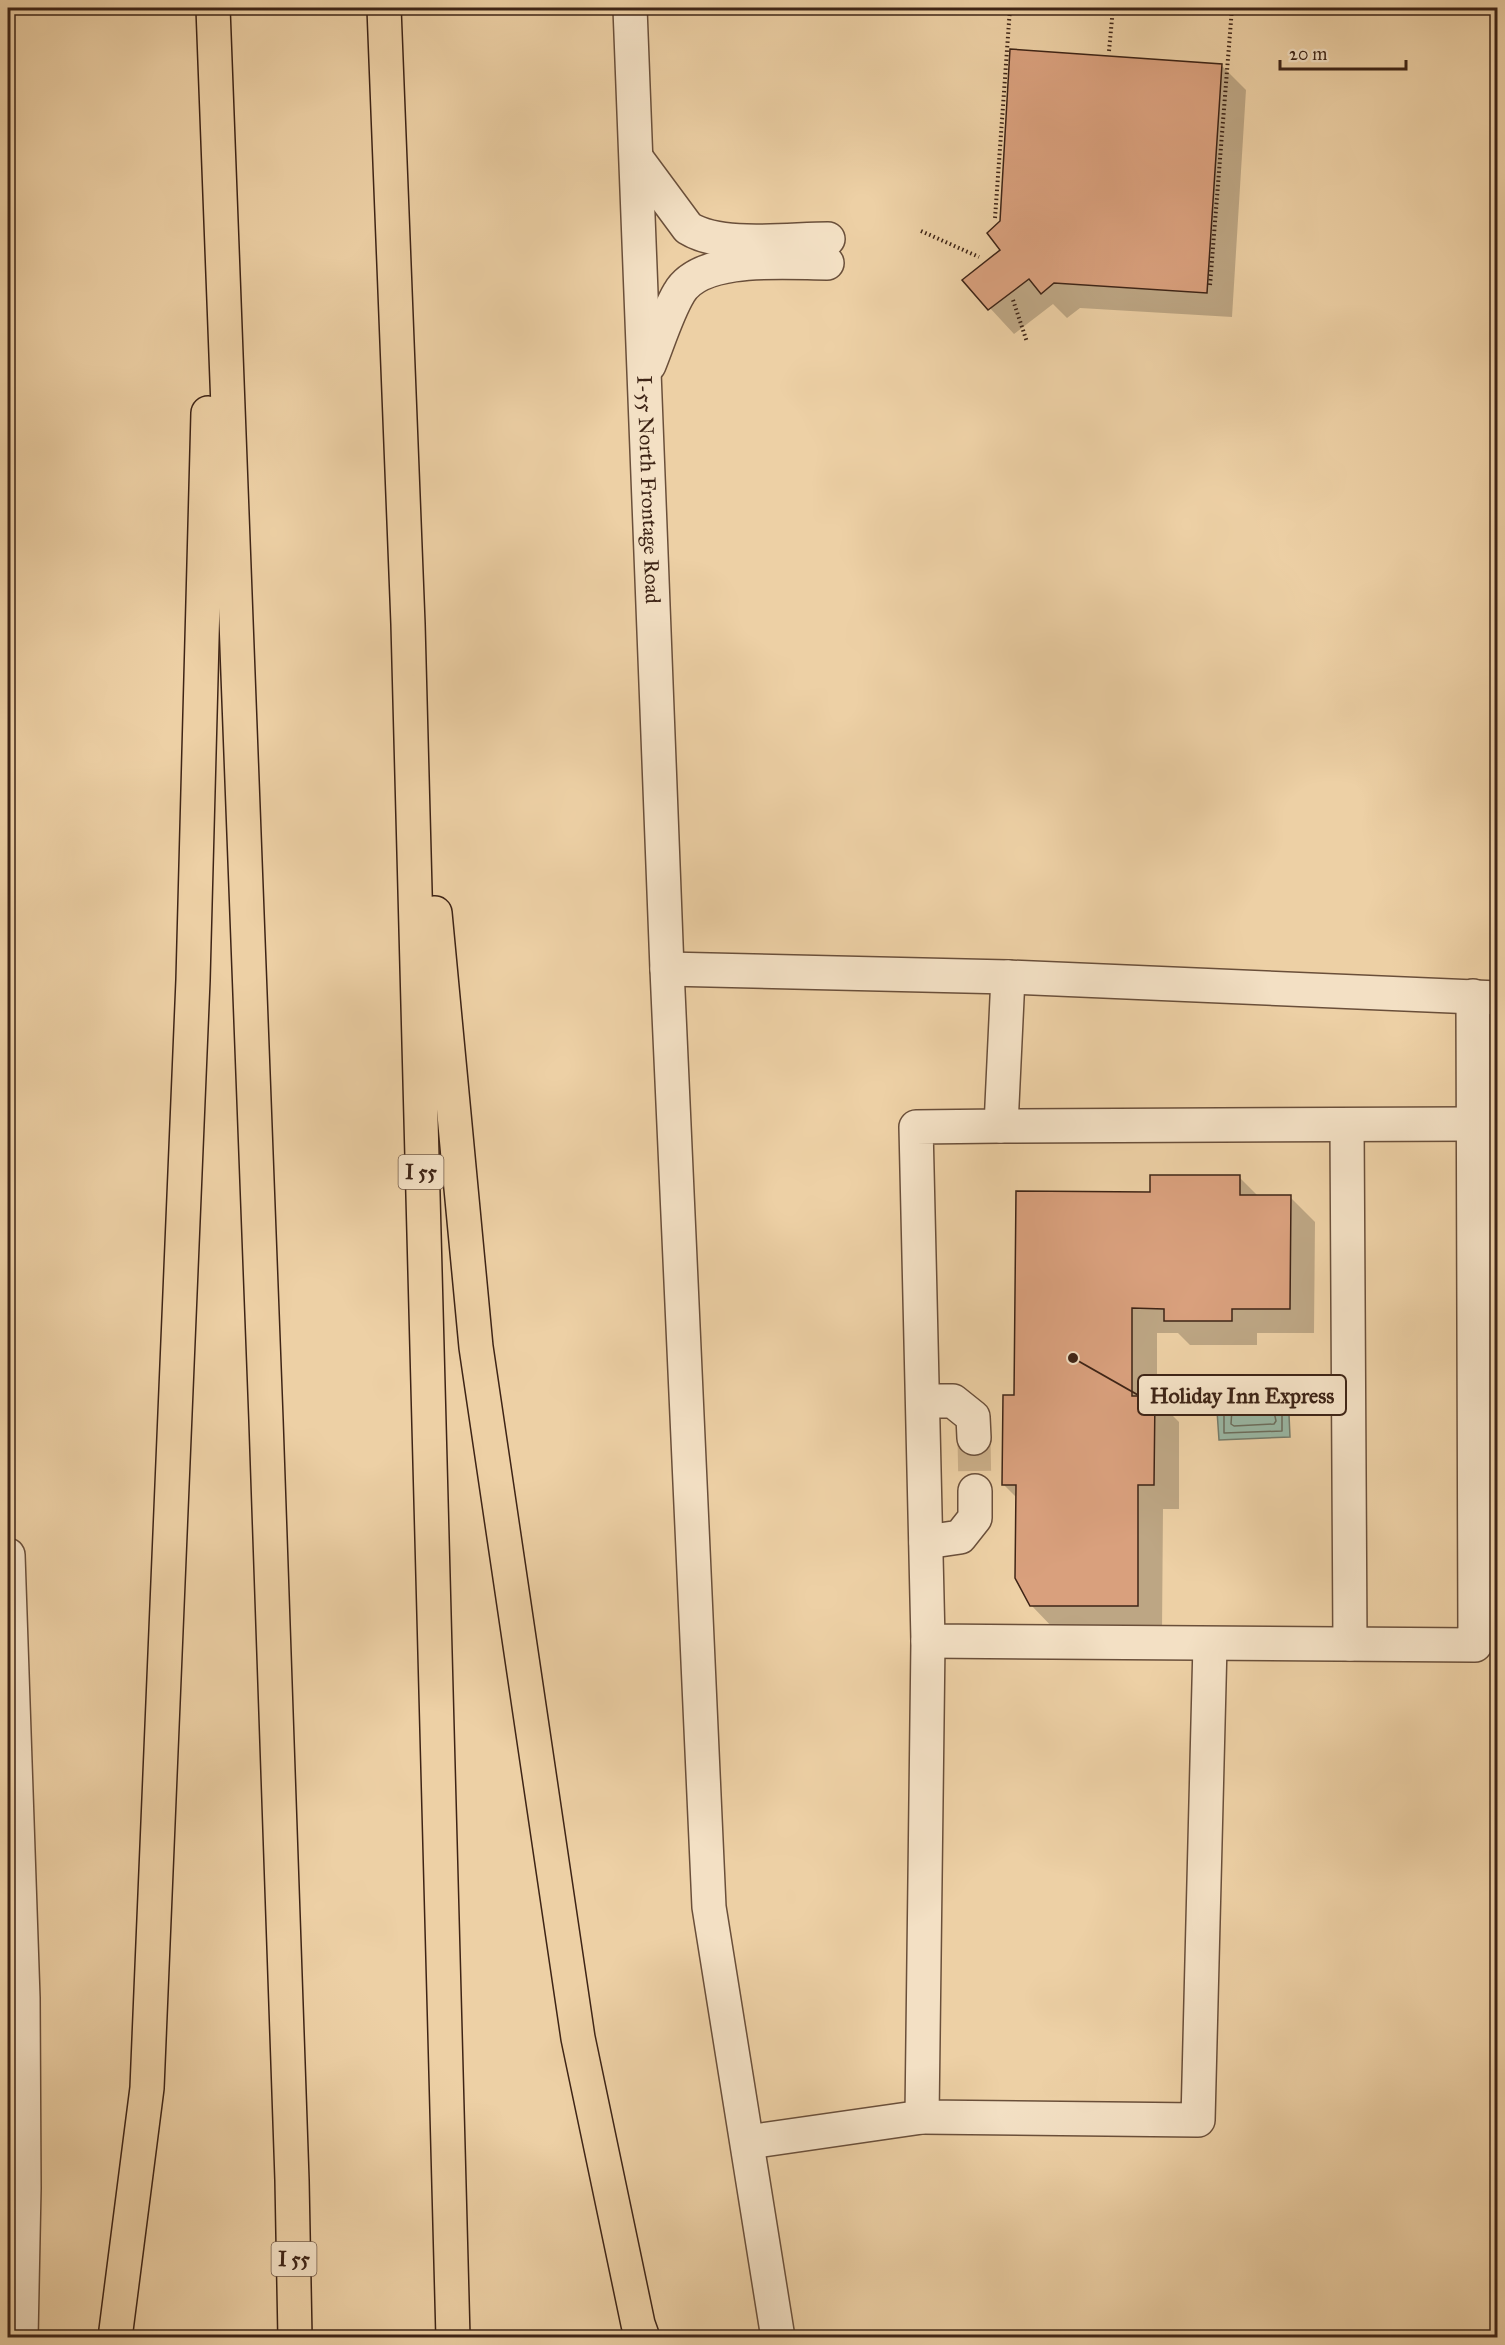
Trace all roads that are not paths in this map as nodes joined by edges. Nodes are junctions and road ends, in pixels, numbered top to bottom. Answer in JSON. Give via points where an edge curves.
{"nodes":[{"id":1,"x":213,"y":8,"type":"edge"},
{"id":2,"x":384,"y":8,"type":"edge"},
{"id":3,"x":630,"y":8,"type":"edge"},
{"id":4,"x":216,"y":93,"type":"junction"},
{"id":5,"x":637,"y":159,"type":"junction"},
{"id":6,"x":645,"y":375,"type":"junction"},
{"id":7,"x":408,"y":624,"type":"junction"},
{"id":8,"x":667,"y":969,"type":"junction"},
{"id":9,"x":1008,"y":977,"type":"junction"},
{"id":10,"x":1485,"y":997,"type":"edge"},
{"id":11,"x":1473,"y":1124,"type":"junction"},
{"id":12,"x":1347,"y":1125,"type":"junction"},
{"id":13,"x":1001,"y":1126,"type":"junction"},
{"id":14,"x":924,"y":1401,"type":"junction"},
{"id":15,"x":974,"y":1438,"type":"tunnel mouth"},
{"id":16,"x":975,"y":1491,"type":"tunnel mouth"},
{"id":17,"x":926,"y":1542,"type":"junction"},
{"id":18,"x":8,"y":1555,"type":"edge"},
{"id":19,"x":928,"y":1641,"type":"junction"},
{"id":20,"x":1210,"y":1644,"type":"junction"},
{"id":21,"x":1350,"y":1644,"type":"junction"},
{"id":22,"x":15,"y":1997,"type":"edge"},
{"id":23,"x":922,"y":2117,"type":"junction"},
{"id":24,"x":748,"y":2142,"type":"junction"},
{"id":25,"x":21,"y":2337,"type":"edge"},
{"id":26,"x":115,"y":2337,"type":"edge"},
{"id":27,"x":295,"y":2337,"type":"edge"},
{"id":28,"x":453,"y":2337,"type":"edge"},
{"id":29,"x":643,"y":2337,"type":"edge"},
{"id":30,"x":778,"y":2337,"type":"edge"}],
"edges":[{"from":1,"to":4,"type":"highway","number":"I 55"},
{"from":2,"to":7,"type":"highway","number":"I 55"},
{"from":3,"to":5,"type":"street","name":"I-55 North Frontage Road"},
{"from":4,"to":26,"type":"highway","via":[[193,980],[148,2076]]},
{"from":4,"to":27,"type":"highway","number":"I 55","via":[[267,1443]]},
{"from":5,"to":6,"type":"street","name":"I-55 North Frontage Road"},
{"from":5,"to":6,"type":"street","via":[[688,228],[697,234],[710,239],[828,251],[703,272],[680,291]]},
{"from":6,"to":8,"type":"street","name":"I-55 North Frontage Road"},
{"from":7,"to":28,"type":"highway","number":"I 55"},
{"from":7,"to":29,"type":"highway","via":[[476,1347],[578,2038]]},
{"from":8,"to":9,"type":"street"},
{"from":8,"to":24,"type":"street","name":"I-55 North Frontage Road","via":[[709,1907]]},
{"from":9,"to":10,"type":"street"},
{"from":9,"to":13,"type":"street"},
{"from":10,"to":11,"type":"street"},
{"from":11,"to":12,"type":"street"},
{"from":11,"to":21,"type":"street","via":[[1475,1645]]},
{"from":12,"to":13,"type":"street"},
{"from":12,"to":21,"type":"street"},
{"from":13,"to":14,"type":"street","via":[[916,1127]]},
{"from":14,"to":15,"type":"street","via":[[953,1401],[973,1418]]},
{"from":14,"to":17,"type":"street"},
{"from":16,"to":17,"type":"street","via":[[975,1518],[960,1537]]},
{"from":17,"to":19,"type":"street"},
{"from":18,"to":22,"type":"street"},
{"from":19,"to":20,"type":"street"},
{"from":19,"to":23,"type":"street"},
{"from":20,"to":21,"type":"street"},
{"from":20,"to":23,"type":"street","via":[[1198,2120]]},
{"from":22,"to":25,"type":"street","via":[[24,2212]]},
{"from":23,"to":24,"type":"street"},
{"from":24,"to":30,"type":"street","name":"I-55 North Frontage Road"}]}
